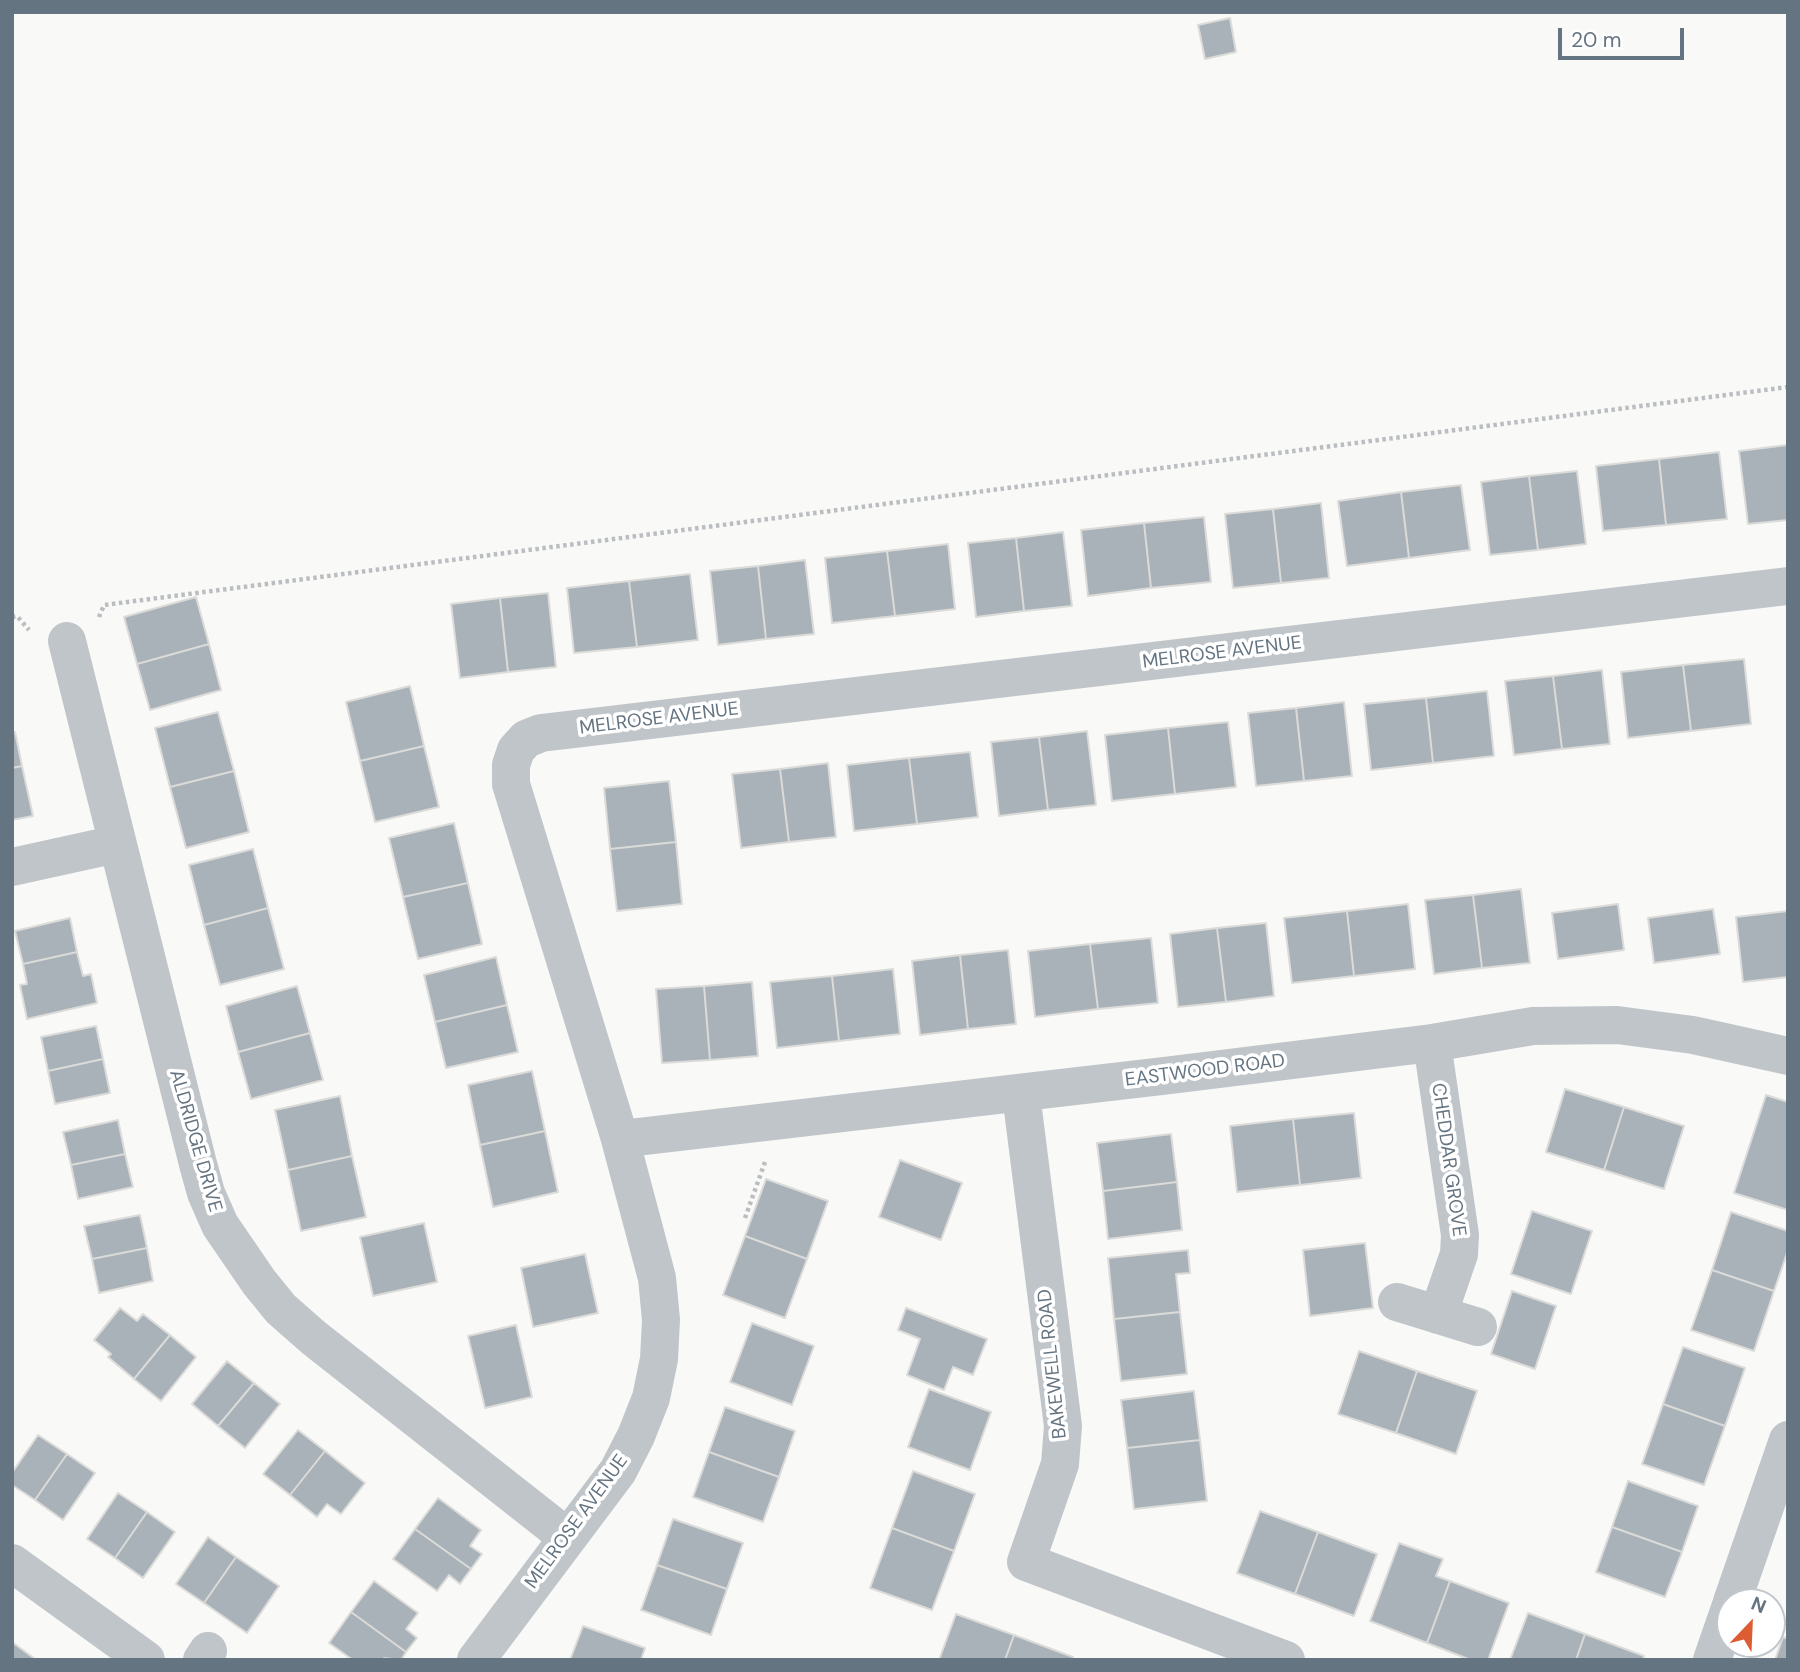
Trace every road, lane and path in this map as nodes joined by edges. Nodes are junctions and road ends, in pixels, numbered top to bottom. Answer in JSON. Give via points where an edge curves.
{"nodes":[{"id":1,"x":1788,"y":387,"type":"edge"},
{"id":2,"x":1788,"y":586,"type":"edge"},
{"id":3,"x":12,"y":617,"type":"edge"},
{"id":4,"x":66,"y":630,"type":"junction"},
{"id":5,"x":117,"y":844,"type":"junction"},
{"id":6,"x":12,"y":867,"type":"edge"},
{"id":7,"x":1432,"y":1043,"type":"junction"},
{"id":8,"x":1788,"y":1056,"type":"edge"},
{"id":9,"x":1021,"y":1094,"type":"junction"},
{"id":10,"x":620,"y":1139,"type":"junction"},
{"id":11,"x":767,"y":1157,"type":"dead end"},
{"id":12,"x":745,"y":1218,"type":"dead end"},
{"id":13,"x":1397,"y":1302,"type":"dead end"},
{"id":14,"x":1438,"y":1315,"type":"junction"},
{"id":15,"x":1478,"y":1327,"type":"dead end"},
{"id":16,"x":1788,"y":1440,"type":"edge"},
{"id":17,"x":567,"y":1536,"type":"junction"},
{"id":18,"x":12,"y":1563,"type":"edge"},
{"id":19,"x":1737,"y":1588,"type":"edge"},
{"id":20,"x":146,"y":1660,"type":"edge"},
{"id":21,"x":476,"y":1660,"type":"edge"},
{"id":22,"x":1286,"y":1660,"type":"edge"}],
"edges":[{"from":1,"to":4,"type":"path"},
{"from":2,"to":10,"type":"street","name":"MELROSE AVENUE","via":[[526,738],[511,765],[511,784]]},
{"from":3,"to":4,"type":"path"},
{"from":4,"to":5,"type":"street","name":"ALDRIDGE DRIVE"},
{"from":5,"to":6,"type":"street"},
{"from":5,"to":17,"type":"street","name":"ALDRIDGE DRIVE","via":[[206,1193],[237,1253],[281,1309],[314,1338]]},
{"from":7,"to":8,"type":"street","name":"EASTWOOD ROAD","via":[[1533,1026],[1617,1025],[1693,1035]]},
{"from":7,"to":9,"type":"street","name":"EASTWOOD ROAD"},
{"from":7,"to":14,"type":"street","name":"CHEDDAR GROVE","via":[[1460,1235],[1459,1254]]},
{"from":9,"to":10,"type":"street","name":"EASTWOOD ROAD"},
{"from":9,"to":22,"type":"street","name":"BAKEWELL ROAD","via":[[1063,1426],[1060,1464],[1026,1562]]},
{"from":10,"to":17,"type":"street","name":"MELROSE AVENUE","via":[[657,1278],[659,1359],[651,1398],[618,1471]]},
{"from":11,"to":12,"type":"path"},
{"from":13,"to":14,"type":"street"},
{"from":14,"to":15,"type":"street"},
{"from":16,"to":19,"type":"street"},
{"from":17,"to":21,"type":"street","name":"MELROSE AVENUE"},
{"from":18,"to":20,"type":"street"}]}
